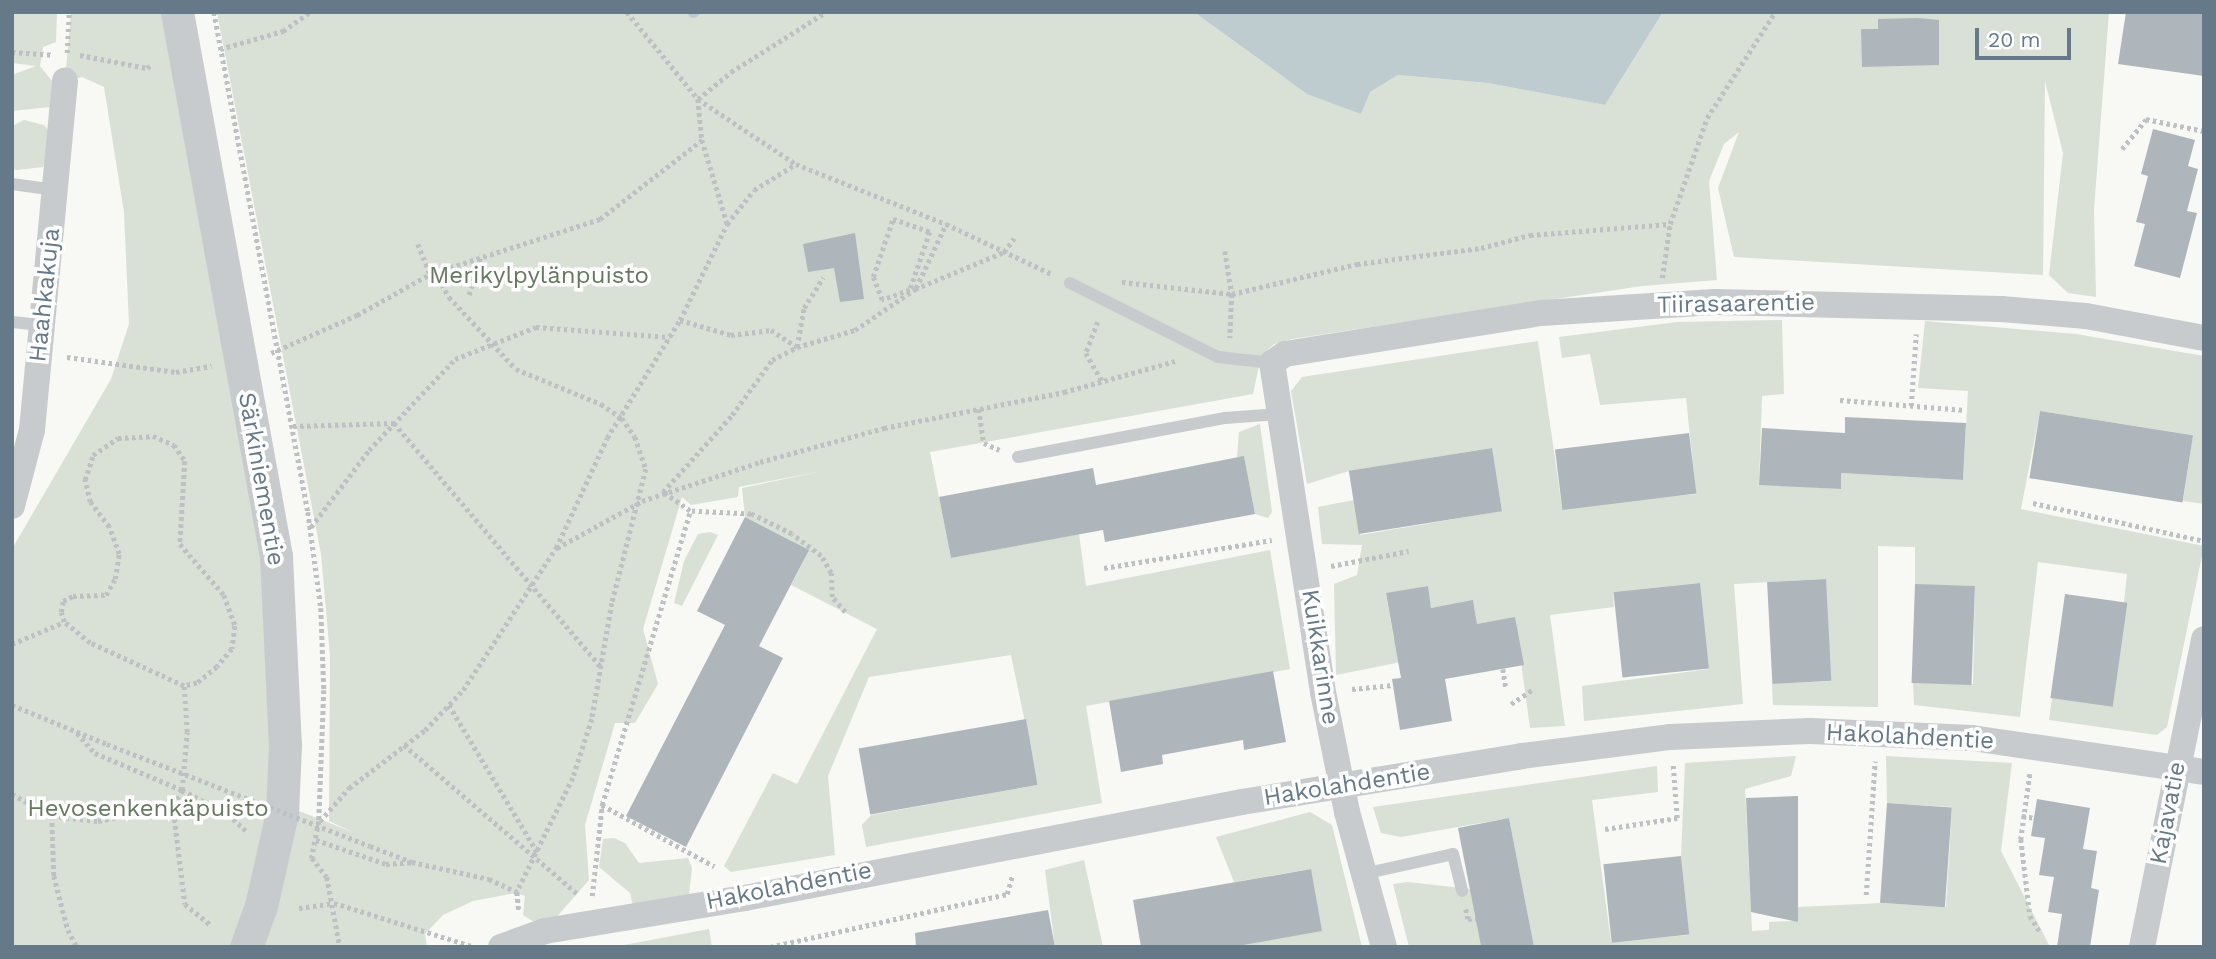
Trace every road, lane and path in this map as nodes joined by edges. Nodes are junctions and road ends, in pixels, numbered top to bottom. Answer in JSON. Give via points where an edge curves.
{"nodes":[{"id":1,"x":69,"y":12,"type":"edge"},
{"id":2,"x":177,"y":12,"type":"edge"},
{"id":3,"x":310,"y":12,"type":"edge"},
{"id":4,"x":627,"y":12,"type":"edge"},
{"id":5,"x":826,"y":12,"type":"edge"},
{"id":6,"x":1775,"y":12,"type":"edge"},
{"id":7,"x":220,"y":50,"type":"dead end"},
{"id":8,"x":12,"y":52,"type":"edge"},
{"id":9,"x":67,"y":52,"type":"junction"},
{"id":10,"x":185,"y":60,"type":"junction"},
{"id":11,"x":65,"y":81,"type":"joint"},
{"id":12,"x":698,"y":99,"type":"junction"},
{"id":13,"x":2204,"y":131,"type":"edge"},
{"id":14,"x":702,"y":140,"type":"junction"},
{"id":15,"x":2122,"y":149,"type":"dead end"},
{"id":16,"x":796,"y":164,"type":"junction"},
{"id":17,"x":12,"y":184,"type":"edge"},
{"id":18,"x":56,"y":190,"type":"junction"},
{"id":19,"x":1670,"y":223,"type":"junction"},
{"id":20,"x":727,"y":224,"type":"junction"},
{"id":21,"x":946,"y":224,"type":"junction"},
{"id":22,"x":1014,"y":238,"type":"dead end"},
{"id":23,"x":418,"y":244,"type":"dead end"},
{"id":24,"x":1225,"y":251,"type":"dead end"},
{"id":25,"x":1004,"y":252,"type":"junction"},
{"id":26,"x":482,"y":255,"type":"junction"},
{"id":27,"x":433,"y":273,"type":"junction"},
{"id":28,"x":873,"y":277,"type":"joint"},
{"id":29,"x":823,"y":278,"type":"dead end"},
{"id":30,"x":1661,"y":281,"type":"dead end"},
{"id":31,"x":1070,"y":283,"type":"junction"},
{"id":32,"x":915,"y":289,"type":"junction"},
{"id":33,"x":1232,"y":294,"type":"junction"},
{"id":34,"x":470,"y":295,"type":"dead end"},
{"id":35,"x":1107,"y":301,"type":"junction"},
{"id":36,"x":1917,"y":304,"type":"junction"},
{"id":37,"x":680,"y":320,"type":"junction"},
{"id":38,"x":12,"y":322,"type":"edge"},
{"id":39,"x":41,"y":325,"type":"junction"},
{"id":40,"x":670,"y":337,"type":"junction"},
{"id":41,"x":2204,"y":338,"type":"edge"},
{"id":42,"x":494,"y":346,"type":"junction"},
{"id":43,"x":797,"y":346,"type":"junction"},
{"id":44,"x":39,"y":354,"type":"junction"},
{"id":45,"x":1224,"y":357,"type":"junction"},
{"id":46,"x":241,"y":360,"type":"junction"},
{"id":47,"x":1272,"y":363,"type":"junction"},
{"id":48,"x":1101,"y":381,"type":"junction"},
{"id":49,"x":1840,"y":400,"type":"dead end"},
{"id":50,"x":1911,"y":406,"type":"junction"},
{"id":51,"x":979,"y":409,"type":"junction"},
{"id":52,"x":1963,"y":410,"type":"dead end"},
{"id":53,"x":1280,"y":414,"type":"junction"},
{"id":54,"x":622,"y":418,"type":"junction"},
{"id":55,"x":394,"y":424,"type":"junction"},
{"id":56,"x":293,"y":426,"type":"dead end"},
{"id":57,"x":984,"y":443,"type":"dead end"},
{"id":58,"x":1017,"y":457,"type":"dead end"},
{"id":59,"x":663,"y":492,"type":"junction"},
{"id":60,"x":642,"y":501,"type":"junction"},
{"id":61,"x":2033,"y":503,"type":"dead end"},
{"id":62,"x":12,"y":506,"type":"edge"},
{"id":63,"x":690,"y":511,"type":"junction"},
{"id":64,"x":310,"y":527,"type":"dead end"},
{"id":65,"x":1301,"y":537,"type":"junction"},
{"id":66,"x":2204,"y":541,"type":"edge"},
{"id":67,"x":556,"y":548,"type":"junction"},
{"id":68,"x":1409,"y":551,"type":"dead end"},
{"id":69,"x":1104,"y":568,"type":"dead end"},
{"id":70,"x":1307,"y":570,"type":"junction"},
{"id":71,"x":532,"y":585,"type":"junction"},
{"id":72,"x":845,"y":612,"type":"dead end"},
{"id":73,"x":64,"y":622,"type":"junction"},
{"id":74,"x":2204,"y":639,"type":"edge"},
{"id":75,"x":12,"y":644,"type":"edge"},
{"id":76,"x":600,"y":667,"type":"junction"},
{"id":77,"x":1503,"y":669,"type":"dead end"},
{"id":78,"x":184,"y":686,"type":"junction"},
{"id":79,"x":1506,"y":688,"type":"dead end"},
{"id":80,"x":1531,"y":690,"type":"dead end"},
{"id":81,"x":1511,"y":704,"type":"dead end"},
{"id":82,"x":12,"y":705,"type":"edge"},
{"id":83,"x":449,"y":705,"type":"junction"},
{"id":84,"x":1877,"y":732,"type":"junction"},
{"id":85,"x":77,"y":733,"type":"junction"},
{"id":86,"x":1671,"y":737,"type":"junction"},
{"id":87,"x":404,"y":746,"type":"junction"},
{"id":88,"x":2035,"y":746,"type":"junction"},
{"id":89,"x":2177,"y":766,"type":"junction"},
{"id":90,"x":2204,"y":772,"type":"edge"},
{"id":91,"x":1343,"y":788,"type":"junction"},
{"id":92,"x":182,"y":790,"type":"junction"},
{"id":93,"x":12,"y":794,"type":"edge"},
{"id":94,"x":173,"y":805,"type":"junction"},
{"id":95,"x":602,"y":805,"type":"junction"},
{"id":96,"x":52,"y":816,"type":"junction"},
{"id":97,"x":2022,"y":816,"type":"junction"},
{"id":98,"x":2034,"y":818,"type":"dead end"},
{"id":99,"x":1605,"y":829,"type":"dead end"},
{"id":100,"x":246,"y":831,"type":"dead end"},
{"id":101,"x":316,"y":840,"type":"junction"},
{"id":102,"x":1007,"y":846,"type":"junction"},
{"id":103,"x":538,"y":854,"type":"junction"},
{"id":104,"x":535,"y":861,"type":"junction"},
{"id":105,"x":412,"y":862,"type":"junction"},
{"id":106,"x":714,"y":866,"type":"dead end"},
{"id":107,"x":1363,"y":874,"type":"junction"},
{"id":108,"x":1462,"y":891,"type":"dead end"},
{"id":109,"x":517,"y":892,"type":"junction"},
{"id":110,"x":1867,"y":895,"type":"dead end"},
{"id":111,"x":334,"y":903,"type":"junction"},
{"id":112,"x":299,"y":908,"type":"dead end"},
{"id":113,"x":211,"y":925,"type":"dead end"},
{"id":114,"x":2040,"y":932,"type":"dead end"},
{"id":115,"x":512,"y":941,"type":"edge"},
{"id":116,"x":77,"y":947,"type":"edge"},
{"id":117,"x":246,"y":947,"type":"edge"},
{"id":118,"x":340,"y":947,"type":"edge"},
{"id":119,"x":475,"y":947,"type":"edge"},
{"id":120,"x":770,"y":947,"type":"edge"},
{"id":121,"x":1384,"y":947,"type":"edge"},
{"id":122,"x":2142,"y":947,"type":"edge"}],
"edges":[{"from":1,"to":9,"type":"path"},
{"from":2,"to":10,"type":"street","name":"Särkiniementie"},
{"from":3,"to":7,"type":"path","via":[[284,31]]},
{"from":4,"to":12,"type":"path"},
{"from":5,"to":12,"type":"path","via":[[730,72]]},
{"from":6,"to":19,"type":"path","via":[[1707,118]]},
{"from":8,"to":9,"type":"path","via":[[45,56]]},
{"from":9,"to":10,"type":"path","via":[[147,68]]},
{"from":9,"to":11,"type":"path"},
{"from":10,"to":46,"type":"street","name":"Särkiniementie"},
{"from":11,"to":18,"type":"street","name":"Haahkakuja"},
{"from":12,"to":14,"type":"path"},
{"from":12,"to":16,"type":"path"},
{"from":13,"to":15,"type":"path","via":[[2146,119]]},
{"from":14,"to":20,"type":"path"},
{"from":14,"to":26,"type":"path","via":[[600,219]]},
{"from":16,"to":20,"type":"path","via":[[754,190]]},
{"from":16,"to":21,"type":"path"},
{"from":17,"to":18,"type":"lane"},
{"from":18,"to":39,"type":"street","name":"Haahkakuja"},
{"from":19,"to":30,"type":"path"},
{"from":19,"to":33,"type":"path","via":[[1530,235],[1481,248],[1356,264]]},
{"from":20,"to":37,"type":"path"},
{"from":21,"to":25,"type":"path"},
{"from":21,"to":32,"type":"path"},
{"from":22,"to":25,"type":"path"},
{"from":23,"to":27,"type":"path"},
{"from":24,"to":33,"type":"path"},
{"from":25,"to":31,"type":"path"},
{"from":25,"to":32,"type":"path"},
{"from":26,"to":27,"type":"path"},
{"from":26,"to":34,"type":"path"},
{"from":27,"to":42,"type":"path"},
{"from":27,"to":46,"type":"path","via":[[280,351]]},
{"from":28,"to":28,"type":"path","via":[[882,300],[910,290],[930,232],[893,219]]},
{"from":29,"to":43,"type":"path","via":[[804,308]]},
{"from":31,"to":33,"type":"path","via":[[1150,282]]},
{"from":31,"to":35,"type":"lane"},
{"from":32,"to":43,"type":"path","via":[[855,330]]},
{"from":33,"to":45,"type":"path"},
{"from":35,"to":45,"type":"lane"},
{"from":35,"to":48,"type":"path","via":[[1086,353]]},
{"from":36,"to":41,"type":"street","name":"Tiirasaarentie","via":[[2086,316]]},
{"from":36,"to":47,"type":"street","name":"Tiirasaarentie","via":[[1715,302],[1541,313],[1285,354]]},
{"from":36,"to":50,"type":"path"},
{"from":37,"to":40,"type":"path"},
{"from":37,"to":43,"type":"path","via":[[732,335],[771,330]]},
{"from":38,"to":39,"type":"lane"},
{"from":39,"to":44,"type":"street","name":"Haahkakuja"},
{"from":40,"to":42,"type":"path","via":[[536,327]]},
{"from":40,"to":54,"type":"path"},
{"from":42,"to":54,"type":"path","via":[[516,369],[601,404]]},
{"from":42,"to":55,"type":"path","via":[[455,359]]},
{"from":43,"to":59,"type":"path","via":[[772,360],[732,415]]},
{"from":44,"to":46,"type":"path","via":[[176,372]]},
{"from":44,"to":62,"type":"street","name":"Haahkakuja","via":[[28,455]]},
{"from":45,"to":47,"type":"lane"},
{"from":45,"to":48,"type":"path","via":[[1168,362]]},
{"from":46,"to":117,"type":"street","name":"Särkiniementie","via":[[276,556],[285,745],[282,813],[261,906]]},
{"from":47,"to":53,"type":"street","name":"Kuikkarinne"},
{"from":48,"to":51,"type":"path"},
{"from":49,"to":50,"type":"path"},
{"from":50,"to":52,"type":"path"},
{"from":51,"to":57,"type":"path"},
{"from":51,"to":59,"type":"path","via":[[884,428]]},
{"from":53,"to":58,"type":"lane","via":[[1225,418]]},
{"from":53,"to":65,"type":"street","name":"Kuikkarinne"},
{"from":54,"to":60,"type":"path","via":[[635,437],[646,469]]},
{"from":54,"to":67,"type":"path","via":[[607,438]]},
{"from":55,"to":56,"type":"path"},
{"from":55,"to":64,"type":"path"},
{"from":55,"to":71,"type":"path"},
{"from":59,"to":60,"type":"path"},
{"from":59,"to":63,"type":"path"},
{"from":60,"to":67,"type":"path"},
{"from":60,"to":76,"type":"path","via":[[612,603]]},
{"from":61,"to":66,"type":"path"},
{"from":63,"to":72,"type":"path","via":[[751,514],[792,534],[821,556],[831,573],[832,597]]},
{"from":63,"to":95,"type":"path"},
{"from":65,"to":69,"type":"path"},
{"from":65,"to":70,"type":"street","name":"Kuikkarinne"},
{"from":67,"to":71,"type":"path"},
{"from":68,"to":70,"type":"path"},
{"from":70,"to":91,"type":"street","name":"Kuikkarinne","via":[[1323,692]]},
{"from":71,"to":76,"type":"path"},
{"from":71,"to":83,"type":"path"},
{"from":73,"to":75,"type":"path"},
{"from":73,"to":78,"type":"path","via":[[90,643]]},
{"from":73,"to":78,"type":"path","via":[[63,601],[73,596],[106,595],[115,579],[119,554],[109,527],[90,502],[85,480],[93,455],[118,438],[153,436],[174,445],[185,461],[180,544],[225,595],[235,626],[232,649],[217,667],[197,683]]},
{"from":74,"to":89,"type":"street","name":"Kajavatie"},
{"from":76,"to":103,"type":"path","via":[[592,719],[573,778]]},
{"from":77,"to":79,"type":"path"},
{"from":78,"to":92,"type":"path","via":[[187,732]]},
{"from":80,"to":81,"type":"path"},
{"from":82,"to":85,"type":"path"},
{"from":83,"to":87,"type":"path"},
{"from":83,"to":103,"type":"path"},
{"from":84,"to":86,"type":"street","name":"Hakolahdentie"},
{"from":84,"to":88,"type":"street","name":"Hakolahdentie"},
{"from":84,"to":110,"type":"path"},
{"from":85,"to":92,"type":"path","via":[[95,753]]},
{"from":85,"to":105,"type":"path","bridge":true},
{"from":86,"to":91,"type":"street","name":"Hakolahdentie","via":[[1522,756]]},
{"from":86,"to":99,"type":"path","via":[[1677,818]]},
{"from":87,"to":101,"type":"path","via":[[349,788],[319,821]]},
{"from":87,"to":104,"type":"path"},
{"from":88,"to":89,"type":"street","name":"Hakolahdentie"},
{"from":88,"to":97,"type":"path"},
{"from":89,"to":90,"type":"street","name":"Hakolahdentie"},
{"from":89,"to":122,"type":"street","name":"Kajavatie"},
{"from":91,"to":102,"type":"street","name":"Hakolahdentie"},
{"from":91,"to":107,"type":"street","name":"Kuikkarinne"},
{"from":92,"to":94,"type":"path"},
{"from":92,"to":100,"type":"path","via":[[228,814]]},
{"from":93,"to":96,"type":"path"},
{"from":94,"to":96,"type":"path","via":[[97,821]]},
{"from":94,"to":113,"type":"path","via":[[186,904]]},
{"from":95,"to":104,"type":"path","via":[[591,904]]},
{"from":95,"to":106,"type":"path"},
{"from":96,"to":116,"type":"path","via":[[54,876]]},
{"from":97,"to":98,"type":"path"},
{"from":97,"to":114,"type":"path","via":[[2030,916]]},
{"from":101,"to":105,"type":"path","via":[[386,864]]},
{"from":101,"to":111,"type":"path","via":[[312,858],[327,877]]},
{"from":102,"to":115,"type":"street","name":"Hakolahdentie"},
{"from":102,"to":120,"type":"path","via":[[1015,870],[1007,894]]},
{"from":103,"to":104,"type":"path"},
{"from":104,"to":109,"type":"path"},
{"from":105,"to":109,"type":"path","via":[[489,879]]},
{"from":107,"to":108,"type":"lane","via":[[1453,854]]},
{"from":107,"to":121,"type":"street","name":"Kuikkarinne"},
{"from":109,"to":115,"type":"path"},
{"from":111,"to":112,"type":"path"},
{"from":111,"to":118,"type":"path"},
{"from":111,"to":119,"type":"path"}]}
